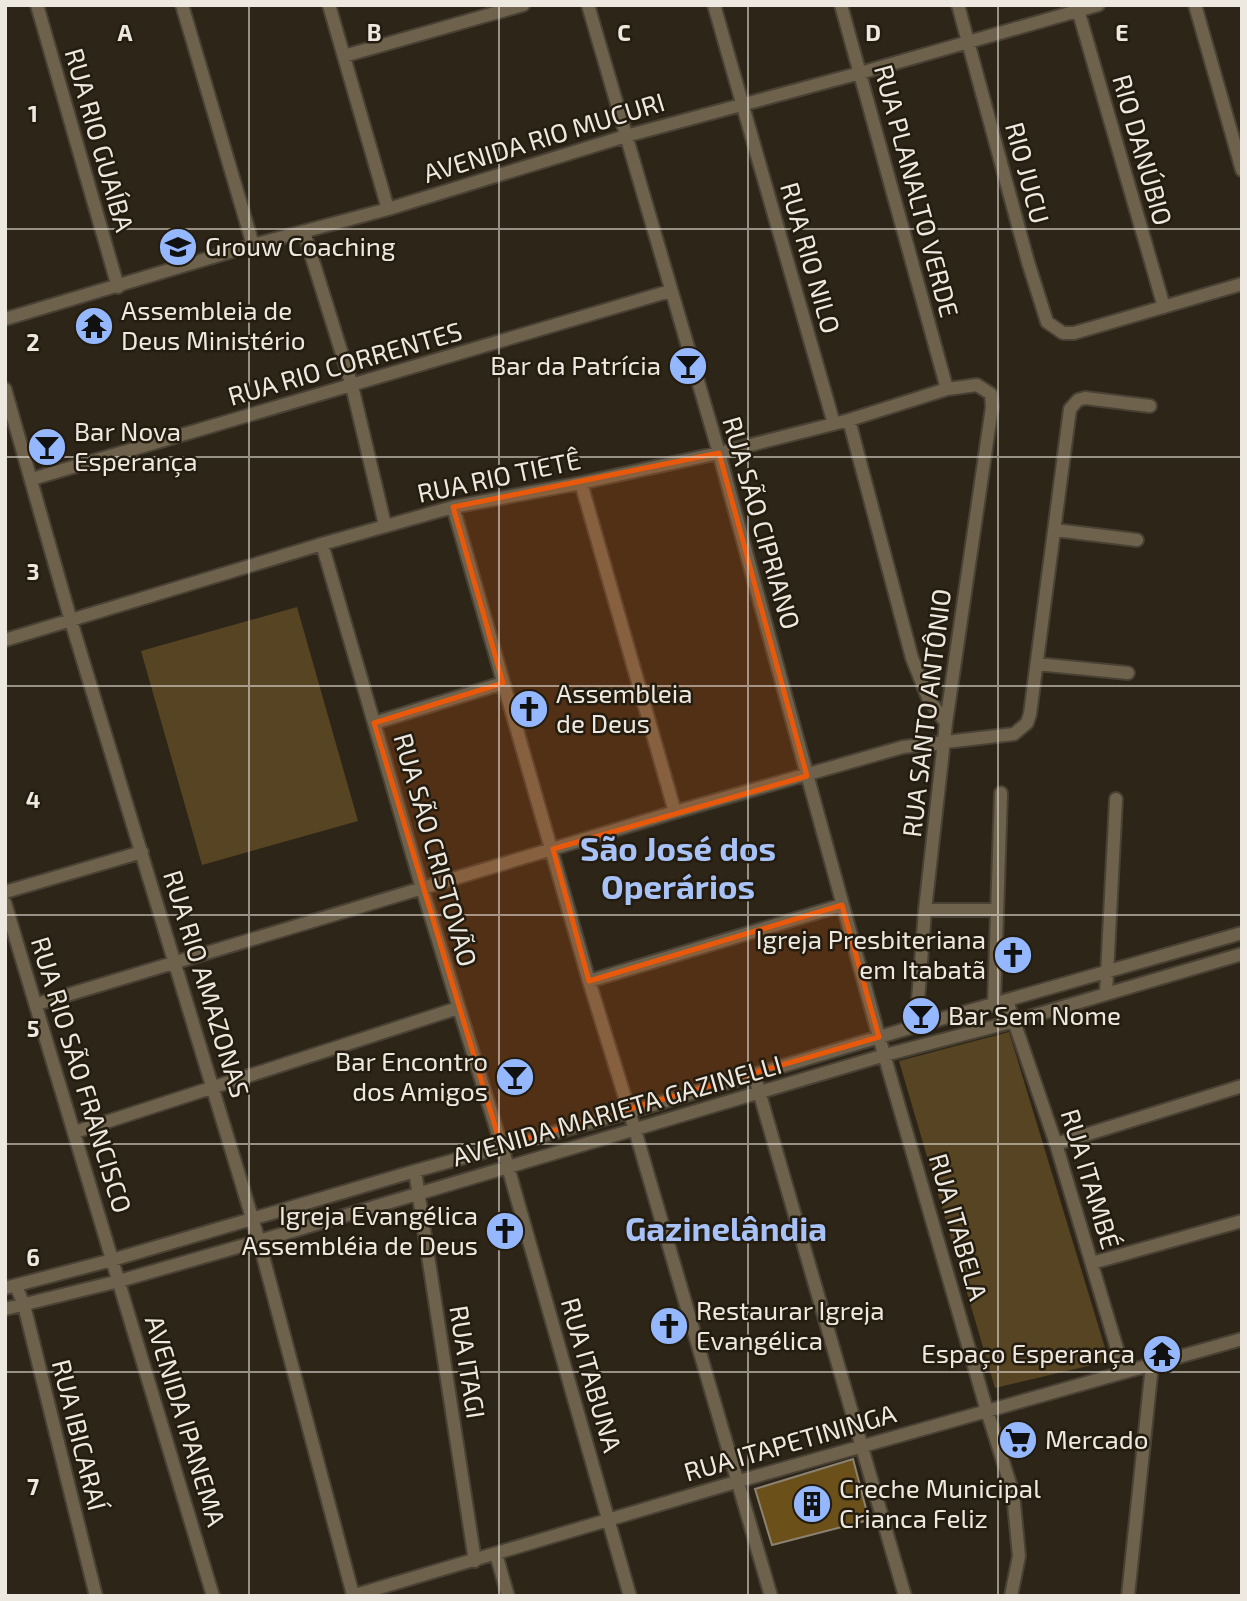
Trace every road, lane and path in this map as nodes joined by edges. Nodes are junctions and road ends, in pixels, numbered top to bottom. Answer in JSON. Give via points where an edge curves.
{"nodes":[{"id":1,"x":37,"y":5,"type":"edge"},
{"id":2,"x":183,"y":5,"type":"edge"},
{"id":3,"x":329,"y":5,"type":"edge"},
{"id":4,"x":523,"y":5,"type":"edge"},
{"id":5,"x":588,"y":5,"type":"edge"},
{"id":6,"x":714,"y":5,"type":"edge"},
{"id":7,"x":841,"y":5,"type":"edge"},
{"id":8,"x":958,"y":5,"type":"edge"},
{"id":9,"x":1098,"y":5,"type":"edge"},
{"id":10,"x":1195,"y":5,"type":"edge"},
{"id":11,"x":1078,"y":8,"type":"edge"},
{"id":12,"x":968,"y":43,"type":"junction"},
{"id":13,"x":344,"y":56,"type":"junction"},
{"id":14,"x":860,"y":73,"type":"junction"},
{"id":15,"x":742,"y":105,"type":"junction"},
{"id":16,"x":626,"y":136,"type":"junction"},
{"id":17,"x":1242,"y":170,"type":"edge"},
{"id":18,"x":388,"y":209,"type":"junction"},
{"id":19,"x":304,"y":232,"type":"junction"},
{"id":20,"x":253,"y":245,"type":"junction"},
{"id":21,"x":1242,"y":284,"type":"edge"},
{"id":22,"x":118,"y":287,"type":"junction"},
{"id":23,"x":670,"y":291,"type":"junction"},
{"id":24,"x":1164,"y":307,"type":"junction"},
{"id":25,"x":5,"y":319,"type":"edge"},
{"id":26,"x":352,"y":386,"type":"junction"},
{"id":27,"x":5,"y":389,"type":"edge"},
{"id":28,"x":947,"y":389,"type":"junction"},
{"id":29,"x":992,"y":407,"type":"joint"},
{"id":30,"x":1150,"y":407,"type":"dead end"},
{"id":31,"x":849,"y":419,"type":"junction"},
{"id":32,"x":834,"y":424,"type":"junction"},
{"id":33,"x":719,"y":453,"type":"junction"},
{"id":34,"x":32,"y":479,"type":"junction"},
{"id":35,"x":581,"y":483,"type":"junction"},
{"id":36,"x":453,"y":507,"type":"junction"},
{"id":37,"x":385,"y":525,"type":"junction"},
{"id":38,"x":1055,"y":530,"type":"junction"},
{"id":39,"x":1136,"y":540,"type":"dead end"},
{"id":40,"x":322,"y":544,"type":"junction"},
{"id":41,"x":71,"y":621,"type":"junction"},
{"id":42,"x":5,"y":640,"type":"edge"},
{"id":43,"x":1037,"y":664,"type":"junction"},
{"id":44,"x":1128,"y":673,"type":"dead end"},
{"id":45,"x":503,"y":683,"type":"junction"},
{"id":46,"x":374,"y":723,"type":"junction"},
{"id":47,"x":946,"y":723,"type":"junction"},
{"id":48,"x":944,"y":742,"type":"junction"},
{"id":49,"x":807,"y":776,"type":"junction"},
{"id":50,"x":1001,"y":793,"type":"dead end"},
{"id":51,"x":1116,"y":799,"type":"dead end"},
{"id":52,"x":675,"y":812,"type":"junction"},
{"id":53,"x":553,"y":849,"type":"junction"},
{"id":54,"x":142,"y":852,"type":"junction"},
{"id":55,"x":422,"y":888,"type":"junction"},
{"id":56,"x":5,"y":892,"type":"edge"},
{"id":57,"x":5,"y":903,"type":"edge"},
{"id":58,"x":842,"y":905,"type":"junction"},
{"id":59,"x":925,"y":910,"type":"junction"},
{"id":60,"x":997,"y":910,"type":"junction"},
{"id":61,"x":1242,"y":933,"type":"edge"},
{"id":62,"x":1200,"y":945,"type":"junction"},
{"id":63,"x":12,"y":946,"type":"edge"},
{"id":64,"x":1242,"y":954,"type":"edge"},
{"id":65,"x":176,"y":962,"type":"junction"},
{"id":66,"x":1204,"y":965,"type":"junction"},
{"id":67,"x":1106,"y":973,"type":"junction"},
{"id":68,"x":589,"y":981,"type":"junction"},
{"id":69,"x":1105,"y":993,"type":"junction"},
{"id":70,"x":1001,"y":1003,"type":"junction"},
{"id":71,"x":37,"y":1004,"type":"junction"},
{"id":72,"x":458,"y":1008,"type":"junction"},
{"id":73,"x":1015,"y":1021,"type":"junction"},
{"id":74,"x":916,"y":1026,"type":"junction"},
{"id":75,"x":879,"y":1037,"type":"junction"},
{"id":76,"x":885,"y":1055,"type":"junction"},
{"id":77,"x":754,"y":1074,"type":"junction"},
{"id":78,"x":1242,"y":1086,"type":"edge"},
{"id":79,"x":214,"y":1087,"type":"junction"},
{"id":80,"x":760,"y":1094,"type":"junction"},
{"id":81,"x":629,"y":1112,"type":"junction"},
{"id":82,"x":635,"y":1130,"type":"junction"},
{"id":83,"x":75,"y":1132,"type":"junction"},
{"id":84,"x":1056,"y":1144,"type":"junction"},
{"id":85,"x":501,"y":1146,"type":"junction"},
{"id":86,"x":508,"y":1167,"type":"junction"},
{"id":87,"x":415,"y":1171,"type":"junction"},
{"id":88,"x":418,"y":1193,"type":"junction"},
{"id":89,"x":252,"y":1219,"type":"junction"},
{"id":90,"x":1242,"y":1221,"type":"edge"},
{"id":91,"x":259,"y":1241,"type":"junction"},
{"id":92,"x":113,"y":1260,"type":"junction"},
{"id":93,"x":1092,"y":1263,"type":"junction"},
{"id":94,"x":119,"y":1281,"type":"junction"},
{"id":95,"x":11,"y":1287,"type":"edge"},
{"id":96,"x":24,"y":1305,"type":"junction"},
{"id":97,"x":5,"y":1309,"type":"edge"},
{"id":98,"x":1242,"y":1339,"type":"edge"},
{"id":99,"x":1152,"y":1365,"type":"junction"},
{"id":100,"x":1125,"y":1372,"type":"junction"},
{"id":101,"x":987,"y":1411,"type":"junction"},
{"id":102,"x":862,"y":1446,"type":"junction"},
{"id":103,"x":739,"y":1481,"type":"junction"},
{"id":104,"x":608,"y":1519,"type":"junction"},
{"id":105,"x":496,"y":1554,"type":"junction"},
{"id":106,"x":475,"y":1561,"type":"junction"},
{"id":107,"x":96,"y":1596,"type":"edge"},
{"id":108,"x":214,"y":1596,"type":"edge"},
{"id":109,"x":352,"y":1596,"type":"edge"},
{"id":110,"x":508,"y":1596,"type":"edge"},
{"id":111,"x":630,"y":1596,"type":"edge"},
{"id":112,"x":771,"y":1596,"type":"edge"},
{"id":113,"x":905,"y":1596,"type":"edge"},
{"id":114,"x":1011,"y":1596,"type":"edge"},
{"id":115,"x":1128,"y":1596,"type":"edge"}],
"edges":[{"from":1,"to":22,"type":"street","name":"RUA RIO GUAÍBA"},
{"from":2,"to":20,"type":"street"},
{"from":3,"to":13,"type":"street"},
{"from":4,"to":13,"type":"street"},
{"from":5,"to":16,"type":"street","name":"RUA SÃO CIPRIANO"},
{"from":6,"to":15,"type":"street","name":"RUA RIO NILO"},
{"from":7,"to":14,"type":"street","name":"RUA PLANALTO VERDE"},
{"from":8,"to":12,"type":"street","name":"RIO JUCU"},
{"from":9,"to":11,"type":"street","name":"AVENIDA RIO MUCURI"},
{"from":10,"to":17,"type":"street"},
{"from":11,"to":12,"type":"street","name":"AVENIDA RIO MUCURI"},
{"from":11,"to":24,"type":"street","name":"RIO DANÚBIO"},
{"from":12,"to":14,"type":"street","name":"AVENIDA RIO MUCURI"},
{"from":12,"to":24,"type":"street","name":"RIO JUCU","via":[[1047,322],[1063,333],[1074,333]]},
{"from":13,"to":18,"type":"street"},
{"from":14,"to":15,"type":"street","name":"AVENIDA RIO MUCURI"},
{"from":14,"to":28,"type":"street","name":"RUA PLANALTO VERDE"},
{"from":15,"to":16,"type":"street","name":"AVENIDA RIO MUCURI"},
{"from":15,"to":32,"type":"street","name":"RUA RIO NILO"},
{"from":16,"to":18,"type":"street","name":"AVENIDA RIO MUCURI"},
{"from":16,"to":23,"type":"street","name":"RUA SÃO CIPRIANO"},
{"from":18,"to":19,"type":"street","name":"AVENIDA RIO MUCURI"},
{"from":19,"to":20,"type":"street","name":"AVENIDA RIO MUCURI"},
{"from":19,"to":26,"type":"street"},
{"from":20,"to":22,"type":"street","name":"AVENIDA RIO MUCURI"},
{"from":21,"to":24,"type":"street"},
{"from":22,"to":25,"type":"street","name":"AVENIDA RIO MUCURI"},
{"from":23,"to":26,"type":"street","name":"RUA RIO CORRENTES"},
{"from":23,"to":33,"type":"street","name":"RUA SÃO CIPRIANO"},
{"from":26,"to":34,"type":"street","name":"RUA RIO CORRENTES"},
{"from":26,"to":37,"type":"street"},
{"from":27,"to":34,"type":"street","name":"RUA RIO AMAZONAS"},
{"from":28,"to":29,"type":"street","name":"RUA RIO TIETÊ","via":[[977,385],[990,394]]},
{"from":28,"to":31,"type":"street","name":"RUA RIO TIETÊ"},
{"from":29,"to":47,"type":"street","name":"RUA SANTO ANTÔNIO"},
{"from":30,"to":38,"type":"street","via":[[1085,398],[1072,404]]},
{"from":31,"to":32,"type":"street","name":"RUA RIO TIETÊ"},
{"from":31,"to":47,"type":"street","via":[[912,658],[928,698]]},
{"from":32,"to":33,"type":"street","name":"RUA RIO TIETÊ"},
{"from":33,"to":35,"type":"street","name":"RUA RIO TIETÊ"},
{"from":33,"to":49,"type":"street","name":"RUA SÃO CIPRIANO"},
{"from":34,"to":41,"type":"street","name":"RUA RIO AMAZONAS"},
{"from":35,"to":36,"type":"street","name":"RUA RIO TIETÊ"},
{"from":35,"to":52,"type":"street"},
{"from":36,"to":37,"type":"street","name":"RUA RIO TIETÊ"},
{"from":36,"to":45,"type":"street"},
{"from":37,"to":40,"type":"street","name":"RUA RIO TIETÊ"},
{"from":38,"to":39,"type":"street"},
{"from":38,"to":43,"type":"street"},
{"from":40,"to":41,"type":"street","name":"RUA RIO TIETÊ"},
{"from":40,"to":46,"type":"street","name":"RUA SÃO CRISTOVÃO"},
{"from":41,"to":42,"type":"street","name":"RUA RIO TIETÊ"},
{"from":41,"to":54,"type":"street","name":"RUA RIO AMAZONAS"},
{"from":43,"to":44,"type":"street"},
{"from":43,"to":48,"type":"street","via":[[1023,729]]},
{"from":45,"to":46,"type":"street"},
{"from":45,"to":53,"type":"street"},
{"from":46,"to":55,"type":"street","name":"RUA SÃO CRISTOVÃO"},
{"from":47,"to":48,"type":"street","name":"RUA SANTO ANTÔNIO"},
{"from":48,"to":49,"type":"street","via":[[903,747]]},
{"from":48,"to":59,"type":"street","name":"RUA SANTO ANTÔNIO"},
{"from":49,"to":52,"type":"street"},
{"from":49,"to":58,"type":"street","name":"RUA SÃO CIPRIANO"},
{"from":50,"to":60,"type":"street"},
{"from":51,"to":67,"type":"street"},
{"from":52,"to":53,"type":"street"},
{"from":53,"to":55,"type":"street"},
{"from":53,"to":68,"type":"street"},
{"from":54,"to":56,"type":"street"},
{"from":54,"to":65,"type":"street","name":"RUA RIO AMAZONAS"},
{"from":55,"to":65,"type":"street"},
{"from":55,"to":72,"type":"street","name":"RUA SÃO CRISTOVÃO"},
{"from":57,"to":63,"type":"street","name":"RUA RIO SÃO FRANCISCO"},
{"from":58,"to":68,"type":"street"},
{"from":58,"to":75,"type":"street","name":"RUA SÃO CIPRIANO"},
{"from":59,"to":60,"type":"street"},
{"from":59,"to":74,"type":"street","name":"RUA SANTO ANTÔNIO"},
{"from":60,"to":70,"type":"street"},
{"from":61,"to":62,"type":"street","name":"AVENIDA MARIETA GAZINELLI"},
{"from":62,"to":66,"type":"street"},
{"from":62,"to":67,"type":"street","name":"AVENIDA MARIETA GAZINELLI"},
{"from":63,"to":71,"type":"street","name":"RUA RIO SÃO FRANCISCO"},
{"from":64,"to":66,"type":"street","name":"AVENIDA MARIETA GAZINELLI"},
{"from":65,"to":71,"type":"street"},
{"from":65,"to":79,"type":"street","name":"RUA RIO AMAZONAS"},
{"from":66,"to":69,"type":"street","name":"AVENIDA MARIETA GAZINELLI"},
{"from":67,"to":69,"type":"street"},
{"from":67,"to":70,"type":"street","name":"AVENIDA MARIETA GAZINELLI"},
{"from":68,"to":81,"type":"street"},
{"from":69,"to":73,"type":"street","name":"AVENIDA MARIETA GAZINELLI"},
{"from":70,"to":73,"type":"street","name":"RUA ITAMBÉ"},
{"from":70,"to":74,"type":"street","name":"AVENIDA MARIETA GAZINELLI"},
{"from":71,"to":83,"type":"street","name":"RUA RIO SÃO FRANCISCO"},
{"from":72,"to":79,"type":"street"},
{"from":72,"to":85,"type":"street","name":"RUA SÃO CRISTOVÃO"},
{"from":73,"to":76,"type":"street","name":"AVENIDA MARIETA GAZINELLI"},
{"from":73,"to":84,"type":"street","name":"RUA ITAMBÉ"},
{"from":74,"to":75,"type":"street","name":"AVENIDA MARIETA GAZINELLI"},
{"from":75,"to":76,"type":"street","name":"RUA SÃO CIPRIANO"},
{"from":75,"to":77,"type":"street","name":"AVENIDA MARIETA GAZINELLI"},
{"from":76,"to":80,"type":"street","name":"AVENIDA MARIETA GAZINELLI"},
{"from":76,"to":101,"type":"street","name":"RUA ITABELA"},
{"from":77,"to":80,"type":"street"},
{"from":77,"to":81,"type":"street","name":"AVENIDA MARIETA GAZINELLI"},
{"from":78,"to":84,"type":"street"},
{"from":79,"to":83,"type":"street"},
{"from":79,"to":89,"type":"street","name":"RUA RIO AMAZONAS"},
{"from":80,"to":82,"type":"street","name":"AVENIDA MARIETA GAZINELLI"},
{"from":80,"to":102,"type":"street"},
{"from":81,"to":82,"type":"street"},
{"from":81,"to":85,"type":"street","name":"AVENIDA MARIETA GAZINELLI"},
{"from":82,"to":86,"type":"street","name":"AVENIDA MARIETA GAZINELLI"},
{"from":82,"to":103,"type":"street"},
{"from":83,"to":92,"type":"street","name":"RUA RIO SÃO FRANCISCO"},
{"from":84,"to":93,"type":"street","name":"RUA ITAMBÉ"},
{"from":85,"to":86,"type":"street","name":"RUA SÃO CRISTOVÃO"},
{"from":85,"to":87,"type":"street","name":"AVENIDA MARIETA GAZINELLI"},
{"from":86,"to":88,"type":"street","name":"AVENIDA MARIETA GAZINELLI"},
{"from":86,"to":104,"type":"street","name":"RUA ITABUNA"},
{"from":87,"to":88,"type":"street","name":"RUA ITAGI"},
{"from":87,"to":89,"type":"street","name":"AVENIDA MARIETA GAZINELLI"},
{"from":88,"to":91,"type":"street","name":"AVENIDA MARIETA GAZINELLI"},
{"from":88,"to":106,"type":"street","name":"RUA ITAGI"},
{"from":89,"to":91,"type":"street","name":"RUA RIO AMAZONAS"},
{"from":89,"to":92,"type":"street","name":"AVENIDA MARIETA GAZINELLI"},
{"from":90,"to":93,"type":"street"},
{"from":91,"to":94,"type":"street","name":"AVENIDA MARIETA GAZINELLI"},
{"from":91,"to":109,"type":"street","name":"RUA RIO AMAZONAS"},
{"from":92,"to":94,"type":"street","name":"AVENIDA IPANEMA"},
{"from":92,"to":95,"type":"street","name":"AVENIDA MARIETA GAZINELLI"},
{"from":93,"to":100,"type":"street","name":"RUA ITAMBÉ"},
{"from":94,"to":96,"type":"street","name":"AVENIDA MARIETA GAZINELLI"},
{"from":94,"to":108,"type":"street","name":"AVENIDA IPANEMA"},
{"from":95,"to":96,"type":"street","name":"RUA IBICARAÍ"},
{"from":96,"to":97,"type":"street","name":"AVENIDA MARIETA GAZINELLI"},
{"from":96,"to":107,"type":"street","name":"RUA IBICARAÍ"},
{"from":98,"to":99,"type":"street","name":"RUA ITAPETININGA"},
{"from":99,"to":100,"type":"street","name":"RUA ITAPETININGA"},
{"from":99,"to":115,"type":"street"},
{"from":100,"to":101,"type":"street","name":"RUA ITAPETININGA"},
{"from":101,"to":102,"type":"street","name":"RUA ITAPETININGA"},
{"from":101,"to":114,"type":"street","name":"RUA ITABELA","via":[[1016,1511],[1019,1556]]},
{"from":102,"to":103,"type":"street","name":"RUA ITAPETININGA"},
{"from":102,"to":113,"type":"street"},
{"from":103,"to":104,"type":"street","name":"RUA ITAPETININGA"},
{"from":103,"to":112,"type":"street"},
{"from":104,"to":105,"type":"street","name":"RUA ITAPETININGA"},
{"from":104,"to":111,"type":"street","name":"RUA ITABUNA"},
{"from":105,"to":106,"type":"street","name":"RUA ITAPETININGA"},
{"from":105,"to":110,"type":"street"},
{"from":106,"to":109,"type":"street","name":"RUA ITAPETININGA"}]}
